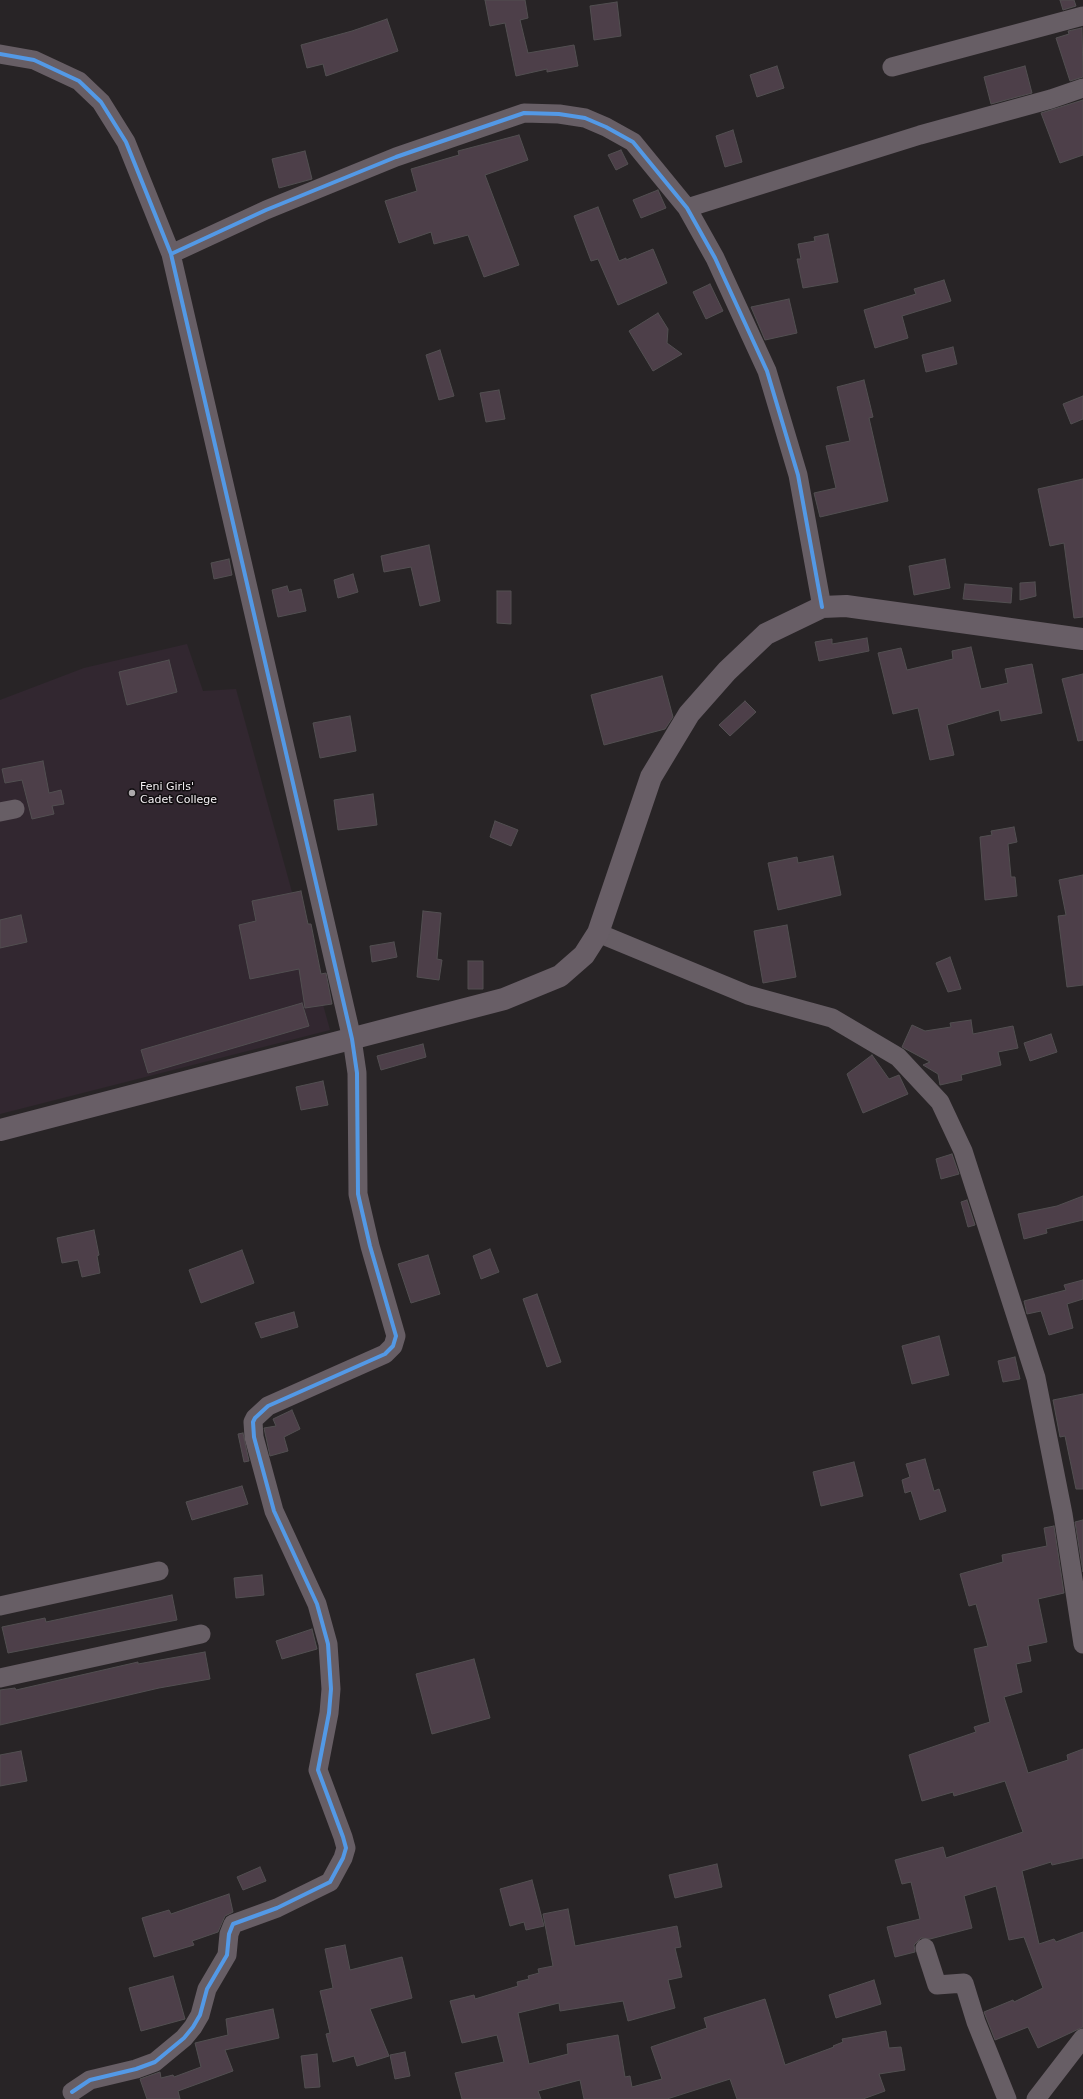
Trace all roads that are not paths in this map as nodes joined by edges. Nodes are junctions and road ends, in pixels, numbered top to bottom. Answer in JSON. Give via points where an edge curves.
{"nodes":[{"id":1,"x":1083,"y":16,"type":"edge"},
{"id":2,"x":0,"y":54,"type":"edge"},
{"id":3,"x":892,"y":67,"type":"dead end"},
{"id":4,"x":1083,"y":88,"type":"edge"},
{"id":5,"x":687,"y":208,"type":"junction"},
{"id":6,"x":171,"y":254,"type":"junction"},
{"id":7,"x":822,"y":607,"type":"junction"},
{"id":8,"x":1083,"y":639,"type":"edge"},
{"id":9,"x":598,"y":934,"type":"junction"},
{"id":10,"x":352,"y":1039,"type":"junction"},
{"id":11,"x":0,"y":1130,"type":"edge"},
{"id":12,"x":159,"y":1571,"type":"dead end"},
{"id":13,"x":0,"y":1606,"type":"edge"},
{"id":14,"x":201,"y":1634,"type":"dead end"},
{"id":15,"x":1083,"y":1644,"type":"edge"},
{"id":16,"x":0,"y":1678,"type":"edge"},
{"id":17,"x":925,"y":1948,"type":"dead end"},
{"id":18,"x":1083,"y":2038,"type":"edge"},
{"id":19,"x":72,"y":2092,"type":"dead end"},
{"id":20,"x":1007,"y":2099,"type":"edge"},
{"id":21,"x":1036,"y":2099,"type":"edge"}],
"edges":[{"from":1,"to":3,"type":"street"},
{"from":2,"to":6,"type":"street","via":[[34,60],[79,81],[101,102],[126,142]]},
{"from":4,"to":5,"type":"street","via":[[1052,100],[906,139]]},
{"from":5,"to":6,"type":"street","via":[[633,142],[585,118],[524,113],[396,157],[266,210]]},
{"from":5,"to":7,"type":"street","via":[[715,258],[767,372],[798,475]]},
{"from":6,"to":10,"type":"street"},
{"from":7,"to":8,"type":"main road","via":[[846,606]]},
{"from":7,"to":9,"type":"main road","via":[[766,634],[727,671],[689,714],[651,777]]},
{"from":9,"to":10,"type":"main road","via":[[584,955],[560,976],[504,999]]},
{"from":9,"to":15,"type":"street","via":[[748,995],[832,1018],[898,1057],[940,1102],[963,1151],[1036,1378],[1063,1514]]},
{"from":10,"to":11,"type":"main road"},
{"from":10,"to":19,"type":"street","via":[[357,1073],[358,1194],[396,1336],[393,1346],[385,1354],[268,1406],[253,1422],[254,1436],[274,1511],[317,1604],[328,1644],[331,1689],[318,1770],[346,1848],[330,1882],[278,1908],[233,1924],[229,1934],[227,1956],[208,1989],[194,2027],[184,2038],[155,2062],[90,2080]]},
{"from":12,"to":13,"type":"street"},
{"from":14,"to":16,"type":"street"},
{"from":17,"to":20,"type":"street","via":[[937,1985],[964,1984],[976,2022]]},
{"from":18,"to":21,"type":"street"}]}
